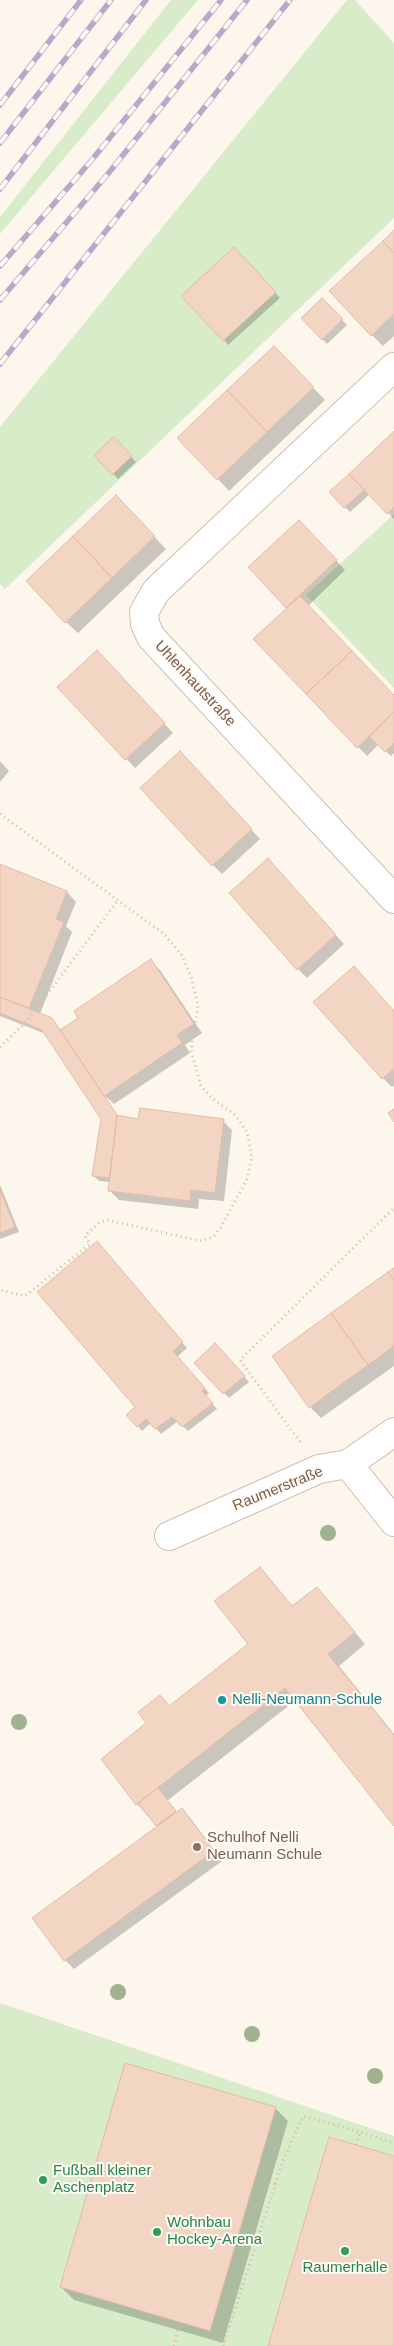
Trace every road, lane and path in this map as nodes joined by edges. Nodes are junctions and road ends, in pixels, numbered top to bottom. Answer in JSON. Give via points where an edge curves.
{"nodes":[{"id":1,"x":394,"y":367,"type":"edge"},
{"id":2,"x":0,"y":814,"type":"edge"},
{"id":3,"x":394,"y":899,"type":"edge"},
{"id":4,"x":118,"y":900,"type":"junction"},
{"id":5,"x":0,"y":1047,"type":"edge"},
{"id":6,"x":394,"y":1208,"type":"edge"},
{"id":7,"x":0,"y":1290,"type":"edge"},
{"id":8,"x":394,"y":1432,"type":"edge"},
{"id":9,"x":348,"y":1464,"type":"junction"},
{"id":10,"x":319,"y":1469,"type":"junction"},
{"id":11,"x":394,"y":1522,"type":"edge"},
{"id":12,"x":169,"y":1536,"type":"dead end"},
{"id":13,"x":360,"y":2132,"type":"junction"},
{"id":14,"x":394,"y":2144,"type":"edge"},
{"id":15,"x":356,"y":2145,"type":"dead end"},
{"id":16,"x":255,"y":2177,"type":"dead end"},
{"id":17,"x":276,"y":2184,"type":"junction"},
{"id":18,"x":180,"y":2322,"type":"dead end"},
{"id":19,"x":174,"y":2346,"type":"edge"},
{"id":20,"x":224,"y":2346,"type":"edge"}],
"edges":[{"from":1,"to":3,"type":"street","name":"Uhlenhautstraße","via":[[156,591],[144,612],[144,624],[151,637]]},
{"from":2,"to":4,"type":"path"},
{"from":4,"to":5,"type":"path","via":[[28,1020]]},
{"from":4,"to":7,"type":"path","via":[[164,934],[181,954],[191,976],[198,1005],[191,1050],[193,1062],[201,1086],[235,1115],[247,1132],[252,1157],[247,1179],[213,1238],[200,1241],[108,1220],[100,1222],[85,1236],[90,1244],[25,1296]]},
{"from":6,"to":10,"type":"path","via":[[240,1360]]},
{"from":8,"to":9,"type":"street"},
{"from":9,"to":10,"type":"street","name":"Raumerstraße"},
{"from":9,"to":11,"type":"street"},
{"from":10,"to":12,"type":"street","name":"Raumerstraße"},
{"from":13,"to":14,"type":"path"},
{"from":13,"to":15,"type":"path"},
{"from":13,"to":17,"type":"path","via":[[303,2116]]},
{"from":16,"to":17,"type":"path"},
{"from":17,"to":20,"type":"path"},
{"from":18,"to":19,"type":"path"}]}
